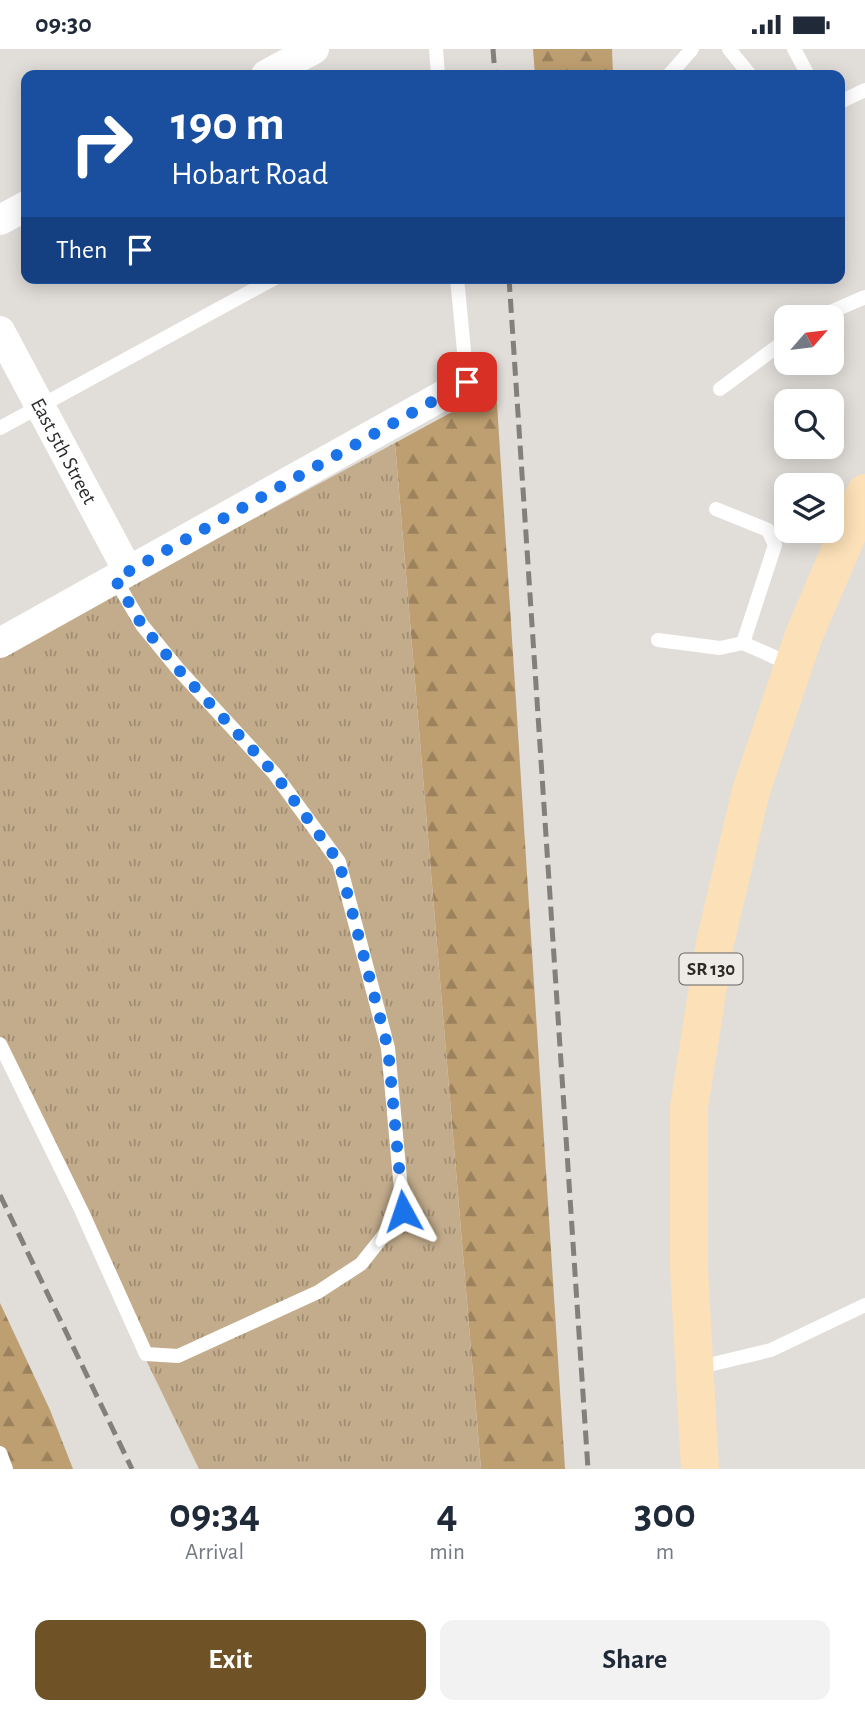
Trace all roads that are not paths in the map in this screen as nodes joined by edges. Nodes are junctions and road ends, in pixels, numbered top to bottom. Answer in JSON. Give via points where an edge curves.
{"nodes":[{"id":1,"x":314,"y":49,"type":"edge"},
{"id":2,"x":436,"y":49,"type":"edge"},
{"id":3,"x":692,"y":49,"type":"edge"},
{"id":4,"x":729,"y":49,"type":"edge"},
{"id":5,"x":794,"y":49,"type":"edge"},
{"id":6,"x":275,"y":70,"type":"edge"},
{"id":7,"x":438,"y":70,"type":"edge"},
{"id":8,"x":673,"y":70,"type":"edge"},
{"id":9,"x":746,"y":70,"type":"edge"},
{"id":10,"x":805,"y":70,"type":"edge"},
{"id":11,"x":865,"y":90,"type":"edge"},
{"id":12,"x":845,"y":100,"type":"edge"},
{"id":13,"x":21,"y":209,"type":"edge"},
{"id":14,"x":0,"y":220,"type":"edge"},
{"id":15,"x":264,"y":284,"type":"edge"},
{"id":16,"x":458,"y":284,"type":"edge"},
{"id":17,"x":865,"y":297,"type":"edge"},
{"id":18,"x":844,"y":306,"type":"edge"},
{"id":19,"x":0,"y":331,"type":"edge"},
{"id":20,"x":774,"y":349,"type":"edge"},
{"id":21,"x":467,"y":382,"type":"joint"},
{"id":22,"x":720,"y":389,"type":"dead end"},
{"id":23,"x":38,"y":407,"type":"junction"},
{"id":24,"x":0,"y":428,"type":"edge"},
{"id":25,"x":865,"y":493,"type":"edge"},
{"id":26,"x":716,"y":509,"type":"dead end"},
{"id":27,"x":121,"y":575,"type":"junction"},
{"id":28,"x":658,"y":640,"type":"dead end"},
{"id":29,"x":0,"y":643,"type":"edge"},
{"id":30,"x":743,"y":643,"type":"junction"},
{"id":31,"x":793,"y":666,"type":"junction"},
{"id":32,"x":0,"y":1044,"type":"edge"},
{"id":33,"x":865,"y":1305,"type":"edge"},
{"id":34,"x":694,"y":1369,"type":"junction"},
{"id":35,"x":0,"y":1453,"type":"edge"},
{"id":36,"x":6,"y":1469,"type":"edge"},
{"id":37,"x":700,"y":1469,"type":"edge"}],
"edges":[{"from":1,"to":6,"type":"street"},
{"from":2,"to":7,"type":"lane"},
{"from":3,"to":8,"type":"lane"},
{"from":4,"to":9,"type":"lane"},
{"from":5,"to":10,"type":"lane"},
{"from":11,"to":12,"type":"lane"},
{"from":13,"to":14,"type":"street"},
{"from":15,"to":23,"type":"lane"},
{"from":16,"to":21,"type":"lane"},
{"from":17,"to":18,"type":"lane"},
{"from":19,"to":23,"type":"street","name":"East 5th Street"},
{"from":20,"to":22,"type":"lane"},
{"from":21,"to":27,"type":"street"},
{"from":23,"to":24,"type":"lane"},
{"from":23,"to":27,"type":"street","name":"East 5th Street"},
{"from":25,"to":31,"type":"main road","number":"SR 130","via":[[850,541]]},
{"from":26,"to":30,"type":"lane","via":[[768,530],[775,545]]},
{"from":27,"to":29,"type":"street"},
{"from":27,"to":32,"type":"lane","via":[[142,625],[274,773],[339,862],[388,1048],[403,1211],[361,1264],[318,1292],[178,1356],[146,1354]]},
{"from":28,"to":30,"type":"lane","via":[[720,649]]},
{"from":30,"to":31,"type":"lane"},
{"from":31,"to":34,"type":"main road","number":"SR 130","via":[[751,791],[715,943],[689,1107]]},
{"from":33,"to":34,"type":"lane","via":[[771,1350]]},
{"from":34,"to":37,"type":"main road","number":"SR 130"},
{"from":35,"to":36,"type":"lane"}]}
